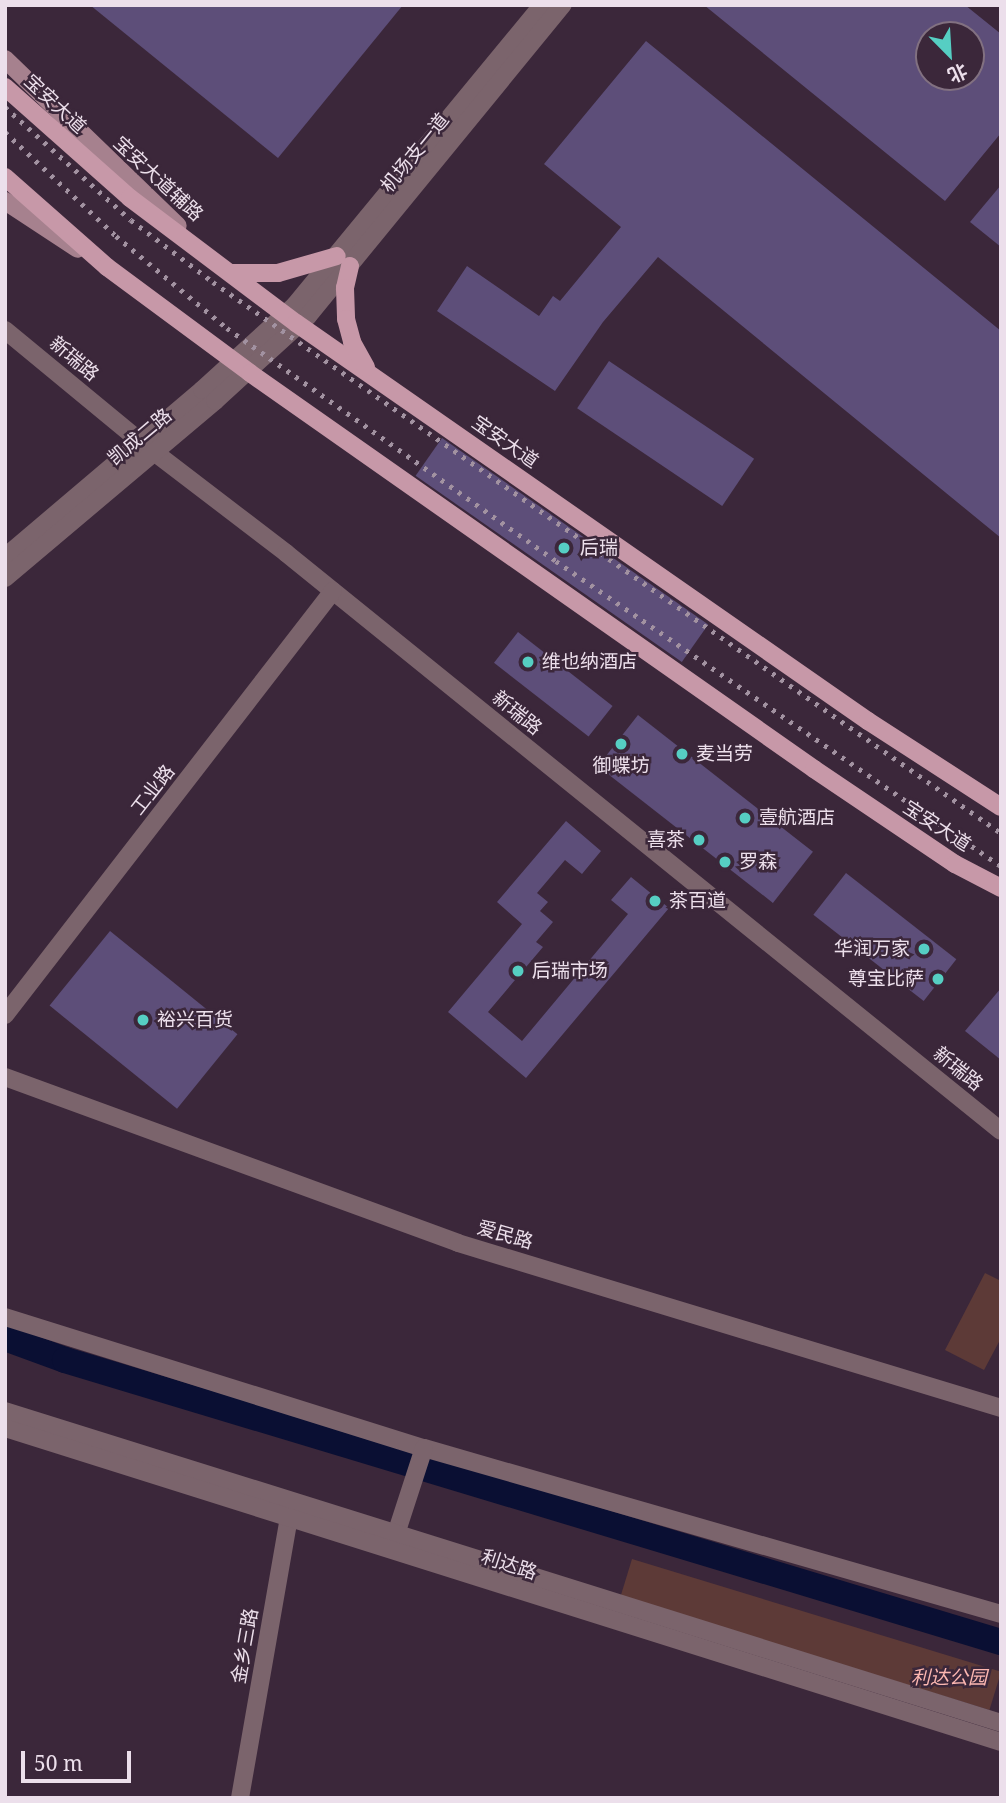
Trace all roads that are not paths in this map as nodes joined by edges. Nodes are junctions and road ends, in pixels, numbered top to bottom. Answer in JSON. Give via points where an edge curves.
{"nodes":[{"id":1,"x":542,"y":5,"type":"edge"},
{"id":2,"x":563,"y":5,"type":"edge"},
{"id":3,"x":5,"y":59,"type":"edge"},
{"id":4,"x":5,"y":86,"type":"edge"},
{"id":5,"x":5,"y":177,"type":"edge"},
{"id":6,"x":5,"y":201,"type":"edge"},
{"id":7,"x":343,"y":261,"type":"junction"},
{"id":8,"x":107,"y":267,"type":"junction"},
{"id":9,"x":226,"y":271,"type":"junction"},
{"id":10,"x":292,"y":320,"type":"junction"},
{"id":11,"x":5,"y":330,"type":"edge"},
{"id":12,"x":241,"y":366,"type":"junction"},
{"id":13,"x":375,"y":377,"type":"junction"},
{"id":14,"x":147,"y":447,"type":"junction"},
{"id":15,"x":5,"y":557,"type":"edge"},
{"id":16,"x":5,"y":578,"type":"edge"},
{"id":17,"x":333,"y":591,"type":"junction"},
{"id":18,"x":1001,"y":807,"type":"edge"},
{"id":19,"x":955,"y":864,"type":"junction"},
{"id":20,"x":1001,"y":888,"type":"edge"},
{"id":21,"x":1001,"y":899,"type":"edge"},
{"id":22,"x":5,"y":1015,"type":"edge"},
{"id":23,"x":5,"y":1077,"type":"edge"},
{"id":24,"x":1001,"y":1131,"type":"edge"},
{"id":25,"x":5,"y":1317,"type":"edge"},
{"id":26,"x":1001,"y":1408,"type":"edge"},
{"id":27,"x":5,"y":1411,"type":"edge"},
{"id":28,"x":5,"y":1428,"type":"edge"},
{"id":29,"x":424,"y":1448,"type":"junction"},
{"id":30,"x":290,"y":1509,"type":"junction"},
{"id":31,"x":397,"y":1534,"type":"junction"},
{"id":32,"x":1001,"y":1614,"type":"edge"},
{"id":33,"x":1001,"y":1723,"type":"edge"},
{"id":34,"x":1001,"y":1742,"type":"edge"},
{"id":35,"x":240,"y":1798,"type":"edge"}],
"edges":[{"from":1,"to":7,"type":"street","name":"机场支一道"},
{"from":2,"to":7,"type":"street","name":"机场支一道"},
{"from":3,"to":9,"type":"main road","name":"宝安大道辅路"},
{"from":4,"to":9,"type":"main road","name":"宝安大道","via":[[120,190]]},
{"from":5,"to":8,"type":"main road","name":"宝安大道"},
{"from":6,"to":8,"type":"main road"},
{"from":7,"to":9,"type":"main road","via":[[253,275]]},
{"from":7,"to":10,"type":"street","name":"机场支一道"},
{"from":7,"to":13,"type":"main road","via":[[346,319],[358,355]]},
{"from":8,"to":12,"type":"main road","name":"宝安大道"},
{"from":9,"to":10,"type":"main road","name":"宝安大道"},
{"from":10,"to":12,"type":"street","name":"凯成二路"},
{"from":10,"to":13,"type":"main road","name":"宝安大道"},
{"from":11,"to":14,"type":"street","name":"新瑞路"},
{"from":12,"to":14,"type":"street","name":"凯成二路"},
{"from":12,"to":19,"type":"main road","name":"宝安大道"},
{"from":13,"to":18,"type":"main road","name":"宝安大道","via":[[868,720]]},
{"from":14,"to":15,"type":"street","name":"凯成二路"},
{"from":14,"to":16,"type":"street","name":"凯成二路"},
{"from":14,"to":17,"type":"street","name":"新瑞路"},
{"from":17,"to":22,"type":"street","name":"工业路"},
{"from":17,"to":24,"type":"street","name":"新瑞路"},
{"from":19,"to":20,"type":"main road","name":"宝安大道"},
{"from":19,"to":21,"type":"main road"},
{"from":23,"to":26,"type":"street","name":"爱民路","via":[[458,1243]]},
{"from":25,"to":29,"type":"street"},
{"from":27,"to":30,"type":"street","name":"利达路"},
{"from":28,"to":30,"type":"street","name":"利达路"},
{"from":29,"to":31,"type":"street"},
{"from":29,"to":32,"type":"street"},
{"from":30,"to":31,"type":"street","name":"利达路"},
{"from":30,"to":34,"type":"street","name":"利达路"},
{"from":30,"to":35,"type":"street","name":"金乡三路"},
{"from":31,"to":33,"type":"street","name":"利达路"}]}
